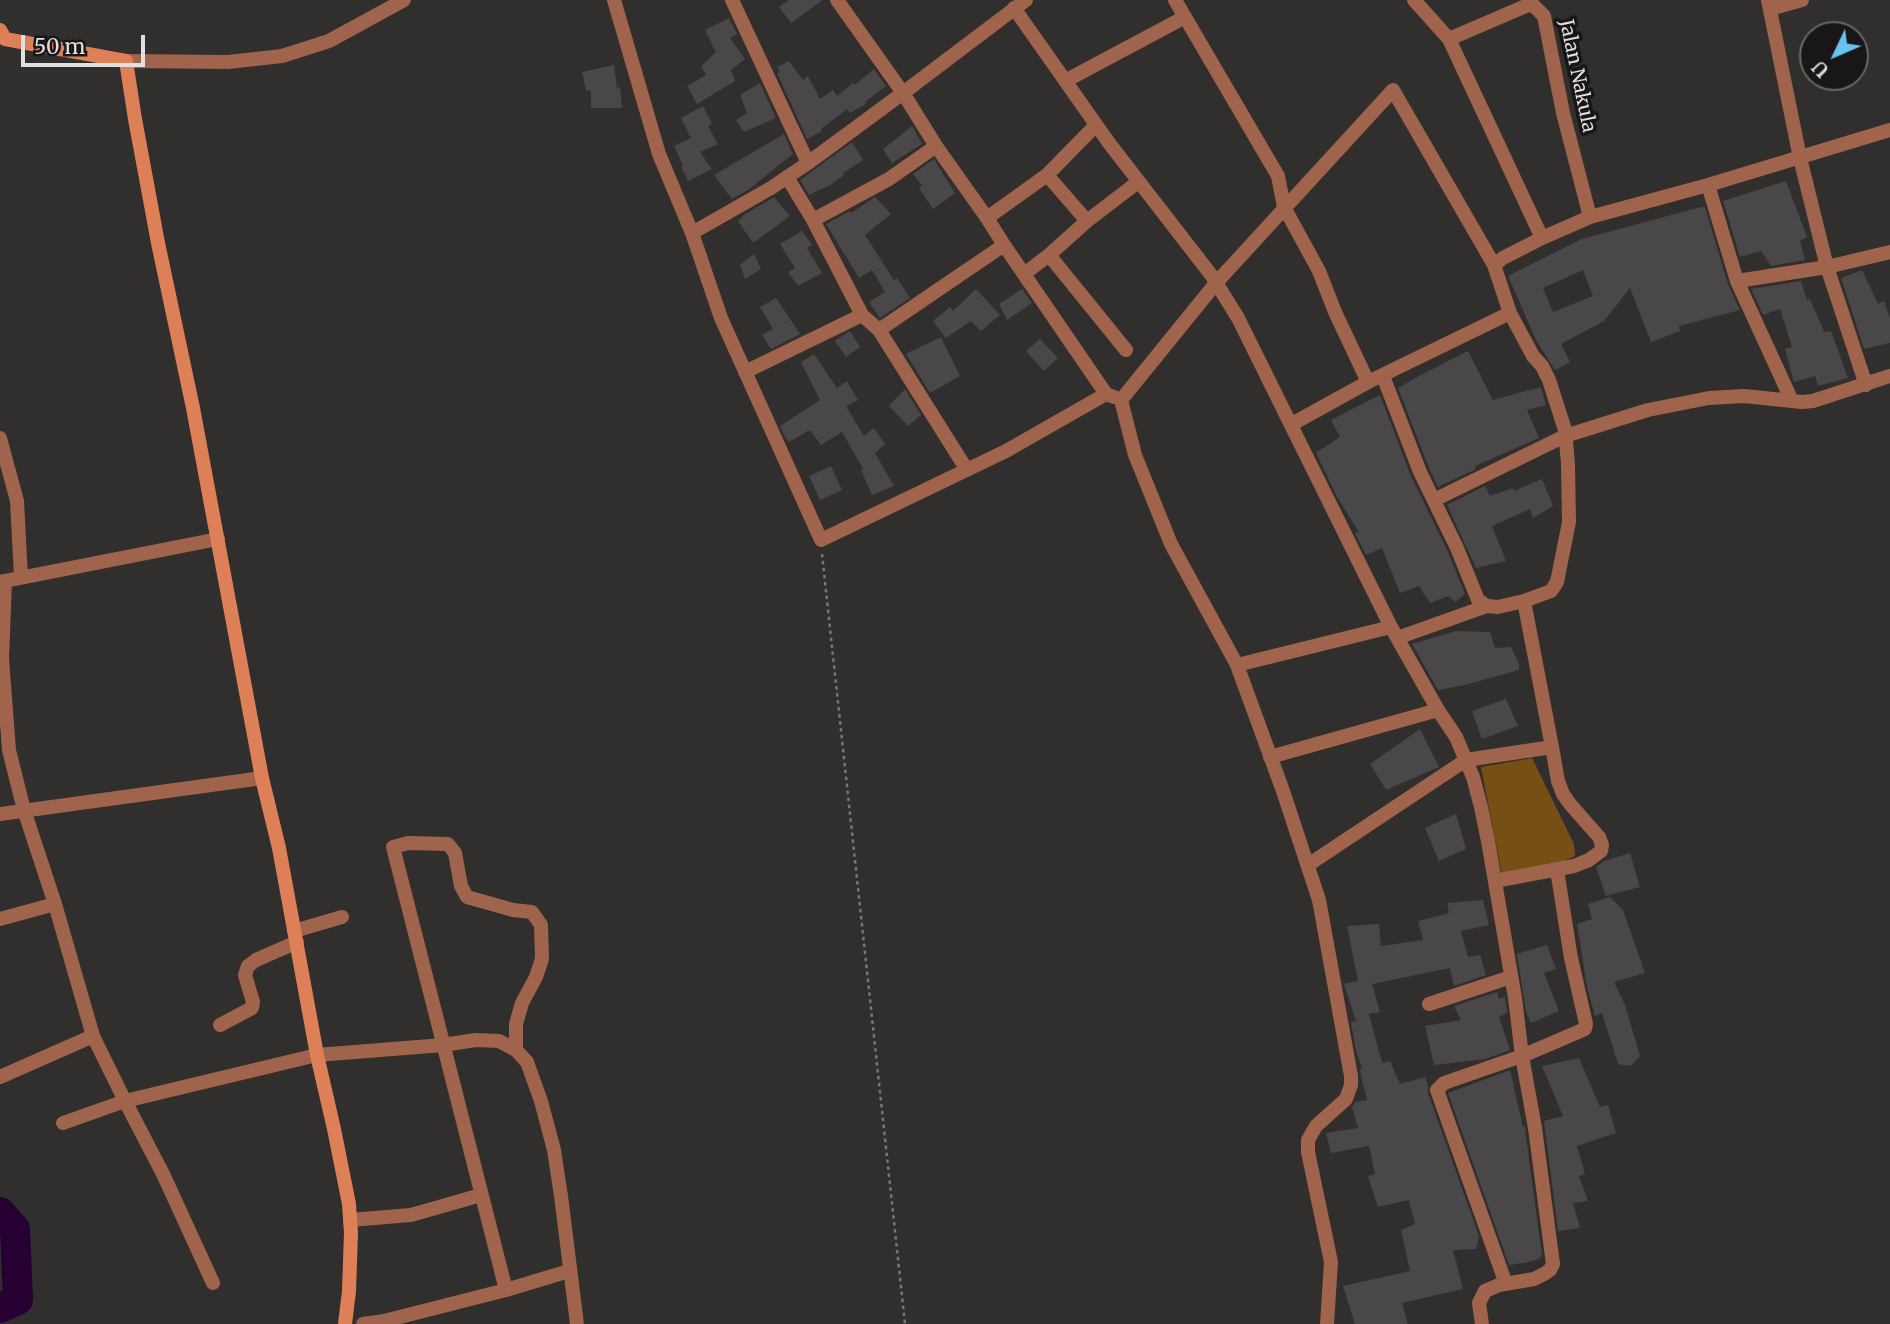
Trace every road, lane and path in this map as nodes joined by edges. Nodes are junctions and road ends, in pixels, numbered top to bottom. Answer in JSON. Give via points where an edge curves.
{"nodes":[{"id":1,"x":404,"y":0,"type":"edge"},
{"id":2,"x":614,"y":0,"type":"edge"},
{"id":3,"x":732,"y":0,"type":"edge"},
{"id":4,"x":837,"y":0,"type":"edge"},
{"id":5,"x":1175,"y":0,"type":"edge"},
{"id":6,"x":1413,"y":0,"type":"edge"},
{"id":7,"x":1802,"y":0,"type":"edge"},
{"id":8,"x":1020,"y":4,"type":"edge"},
{"id":9,"x":1769,"y":5,"type":"edge"},
{"id":10,"x":1185,"y":17,"type":"junction"},
{"id":11,"x":2,"y":37,"type":"edge"},
{"id":12,"x":1449,"y":39,"type":"junction"},
{"id":13,"x":126,"y":61,"type":"junction"},
{"id":14,"x":1065,"y":81,"type":"junction"},
{"id":15,"x":903,"y":93,"type":"junction"},
{"id":16,"x":1096,"y":125,"type":"junction"},
{"id":17,"x":1890,"y":130,"type":"edge"},
{"id":18,"x":936,"y":146,"type":"junction"},
{"id":19,"x":1800,"y":158,"type":"junction"},
{"id":20,"x":808,"y":163,"type":"junction"},
{"id":21,"x":1047,"y":175,"type":"junction"},
{"id":22,"x":788,"y":177,"type":"junction"},
{"id":23,"x":1138,"y":182,"type":"junction"},
{"id":24,"x":1708,"y":185,"type":"junction"},
{"id":25,"x":1284,"y":207,"type":"junction"},
{"id":26,"x":1590,"y":217,"type":"junction"},
{"id":27,"x":987,"y":218,"type":"junction"},
{"id":28,"x":813,"y":220,"type":"junction"},
{"id":29,"x":1087,"y":220,"type":"junction"},
{"id":30,"x":692,"y":233,"type":"junction"},
{"id":31,"x":1542,"y":238,"type":"junction"},
{"id":32,"x":1004,"y":244,"type":"junction"},
{"id":33,"x":1890,"y":252,"type":"edge"},
{"id":34,"x":1049,"y":255,"type":"junction"},
{"id":35,"x":1494,"y":265,"type":"junction"},
{"id":36,"x":1827,"y":267,"type":"junction"},
{"id":37,"x":1024,"y":274,"type":"junction"},
{"id":38,"x":1737,"y":281,"type":"junction"},
{"id":39,"x":1216,"y":283,"type":"junction"},
{"id":40,"x":1510,"y":313,"type":"junction"},
{"id":41,"x":862,"y":315,"type":"junction"},
{"id":42,"x":879,"y":330,"type":"junction"},
{"id":43,"x":1126,"y":350,"type":"dead end"},
{"id":44,"x":745,"y":372,"type":"junction"},
{"id":45,"x":1383,"y":376,"type":"junction"},
{"id":46,"x":1890,"y":376,"type":"edge"},
{"id":47,"x":1368,"y":383,"type":"junction"},
{"id":48,"x":1866,"y":385,"type":"junction"},
{"id":49,"x":1105,"y":394,"type":"junction"},
{"id":50,"x":1121,"y":400,"type":"junction"},
{"id":51,"x":1792,"y":401,"type":"junction"},
{"id":52,"x":1292,"y":424,"type":"junction"},
{"id":53,"x":1565,"y":436,"type":"junction"},
{"id":54,"x":0,"y":438,"type":"edge"},
{"id":55,"x":967,"y":470,"type":"junction"},
{"id":56,"x":1434,"y":500,"type":"junction"},
{"id":57,"x":218,"y":539,"type":"junction"},
{"id":58,"x":821,"y":541,"type":"junction"},
{"id":59,"x":21,"y":577,"type":"junction"},
{"id":60,"x":2,"y":582,"type":"edge"},
{"id":61,"x":1524,"y":601,"type":"junction"},
{"id":62,"x":1487,"y":606,"type":"junction"},
{"id":63,"x":1394,"y":633,"type":"junction"},
{"id":64,"x":1237,"y":666,"type":"junction"},
{"id":65,"x":1438,"y":710,"type":"junction"},
{"id":66,"x":1552,"y":747,"type":"junction"},
{"id":67,"x":1270,"y":757,"type":"junction"},
{"id":68,"x":1466,"y":760,"type":"junction"},
{"id":69,"x":262,"y":778,"type":"junction"},
{"id":70,"x":24,"y":810,"type":"junction"},
{"id":71,"x":0,"y":814,"type":"edge"},
{"id":72,"x":1308,"y":865,"type":"junction"},
{"id":73,"x":1557,"y":870,"type":"junction"},
{"id":74,"x":1495,"y":881,"type":"junction"},
{"id":75,"x":55,"y":904,"type":"junction"},
{"id":76,"x":342,"y":917,"type":"dead end"},
{"id":77,"x":0,"y":919,"type":"edge"},
{"id":78,"x":296,"y":936,"type":"junction"},
{"id":79,"x":1511,"y":977,"type":"junction"},
{"id":80,"x":1429,"y":1004,"type":"dead end"},
{"id":81,"x":219,"y":1025,"type":"dead end"},
{"id":82,"x":93,"y":1036,"type":"junction"},
{"id":83,"x":443,"y":1045,"type":"junction"},
{"id":84,"x":516,"y":1050,"type":"junction"},
{"id":85,"x":317,"y":1055,"type":"junction"},
{"id":86,"x":1522,"y":1056,"type":"junction"},
{"id":87,"x":0,"y":1077,"type":"edge"},
{"id":88,"x":125,"y":1101,"type":"junction"},
{"id":89,"x":63,"y":1123,"type":"dead end"},
{"id":90,"x":481,"y":1195,"type":"junction"},
{"id":91,"x":351,"y":1220,"type":"junction"},
{"id":92,"x":569,"y":1271,"type":"junction"},
{"id":93,"x":213,"y":1283,"type":"dead end"},
{"id":94,"x":1506,"y":1284,"type":"junction"},
{"id":95,"x":506,"y":1290,"type":"junction"},
{"id":96,"x":345,"y":1324,"type":"edge"},
{"id":97,"x":363,"y":1324,"type":"edge"},
{"id":98,"x":577,"y":1324,"type":"edge"},
{"id":99,"x":905,"y":1324,"type":"edge"},
{"id":100,"x":1327,"y":1324,"type":"edge"},
{"id":101,"x":1482,"y":1324,"type":"edge"}],
"edges":[{"from":1,"to":13,"type":"street","via":[[329,41],[282,56],[228,62]]},
{"from":2,"to":30,"type":"street","via":[[659,154]]},
{"from":3,"to":20,"type":"street"},
{"from":4,"to":15,"type":"street"},
{"from":5,"to":10,"type":"street"},
{"from":6,"to":12,"type":"street"},
{"from":7,"to":9,"type":"street"},
{"from":8,"to":14,"type":"street"},
{"from":8,"to":15,"type":"street"},
{"from":9,"to":19,"type":"street"},
{"from":10,"to":14,"type":"street"},
{"from":10,"to":25,"type":"street","via":[[1274,168]]},
{"from":11,"to":13,"type":"street"},
{"from":12,"to":26,"type":"street","name":"Jalan Nakula","via":[[1528,5],[1540,10]]},
{"from":12,"to":31,"type":"street"},
{"from":13,"to":57,"type":"street"},
{"from":14,"to":16,"type":"street"},
{"from":15,"to":18,"type":"street"},
{"from":15,"to":20,"type":"street"},
{"from":16,"to":21,"type":"street"},
{"from":16,"to":23,"type":"street"},
{"from":17,"to":19,"type":"street"},
{"from":18,"to":27,"type":"street"},
{"from":18,"to":28,"type":"street","via":[[889,179]]},
{"from":19,"to":24,"type":"street"},
{"from":19,"to":36,"type":"street"},
{"from":20,"to":22,"type":"street"},
{"from":21,"to":27,"type":"street"},
{"from":21,"to":29,"type":"street"},
{"from":22,"to":28,"type":"street"},
{"from":22,"to":30,"type":"street"},
{"from":23,"to":29,"type":"street"},
{"from":23,"to":39,"type":"street"},
{"from":24,"to":26,"type":"street"},
{"from":24,"to":38,"type":"street"},
{"from":25,"to":35,"type":"street","via":[[1394,90]]},
{"from":25,"to":39,"type":"street"},
{"from":25,"to":47,"type":"street","via":[[1319,271]]},
{"from":26,"to":31,"type":"street"},
{"from":27,"to":32,"type":"street"},
{"from":28,"to":41,"type":"street"},
{"from":29,"to":34,"type":"street"},
{"from":30,"to":44,"type":"street"},
{"from":31,"to":35,"type":"street"},
{"from":32,"to":37,"type":"street"},
{"from":32,"to":42,"type":"street"},
{"from":33,"to":36,"type":"street"},
{"from":34,"to":37,"type":"street"},
{"from":34,"to":43,"type":"street"},
{"from":35,"to":40,"type":"street"},
{"from":36,"to":38,"type":"street"},
{"from":36,"to":48,"type":"street"},
{"from":37,"to":49,"type":"street"},
{"from":38,"to":51,"type":"street"},
{"from":39,"to":50,"type":"street"},
{"from":39,"to":52,"type":"street"},
{"from":40,"to":45,"type":"street"},
{"from":40,"to":53,"type":"street","via":[[1549,380]]},
{"from":41,"to":42,"type":"street"},
{"from":41,"to":44,"type":"street"},
{"from":42,"to":55,"type":"street"},
{"from":44,"to":58,"type":"street"},
{"from":45,"to":47,"type":"street"},
{"from":45,"to":56,"type":"street"},
{"from":46,"to":48,"type":"street"},
{"from":47,"to":52,"type":"street"},
{"from":48,"to":51,"type":"street","via":[[1813,401]]},
{"from":49,"to":50,"type":"street"},
{"from":49,"to":55,"type":"street"},
{"from":50,"to":64,"type":"street","via":[[1135,455],[1171,544]]},
{"from":51,"to":53,"type":"street","via":[[1709,398]]},
{"from":52,"to":63,"type":"street"},
{"from":53,"to":56,"type":"street"},
{"from":53,"to":61,"type":"street","via":[[1569,522],[1557,582],[1551,591]]},
{"from":54,"to":59,"type":"street","via":[[17,500]]},
{"from":55,"to":58,"type":"street"},
{"from":56,"to":62,"type":"street","via":[[1476,597]]},
{"from":57,"to":59,"type":"street"},
{"from":57,"to":69,"type":"street"},
{"from":58,"to":99,"type":"path"},
{"from":59,"to":60,"type":"street"},
{"from":60,"to":70,"type":"street","via":[[9,750]]},
{"from":61,"to":62,"type":"street"},
{"from":61,"to":66,"type":"street"},
{"from":62,"to":63,"type":"street"},
{"from":63,"to":64,"type":"street"},
{"from":63,"to":65,"type":"street"},
{"from":64,"to":67,"type":"street"},
{"from":65,"to":67,"type":"street"},
{"from":65,"to":68,"type":"street"},
{"from":66,"to":68,"type":"street"},
{"from":66,"to":73,"type":"street","via":[[1563,794],[1602,845],[1597,856]]},
{"from":67,"to":72,"type":"street"},
{"from":68,"to":72,"type":"street"},
{"from":68,"to":74,"type":"street","via":[[1481,807]]},
{"from":69,"to":70,"type":"street"},
{"from":69,"to":78,"type":"street"},
{"from":70,"to":71,"type":"street"},
{"from":70,"to":75,"type":"street"},
{"from":72,"to":100,"type":"street","via":[[1351,1076],[1346,1099],[1316,1126],[1308,1140],[1331,1262]]},
{"from":73,"to":74,"type":"street"},
{"from":73,"to":86,"type":"street","via":[[1586,1024],[1581,1032]]},
{"from":74,"to":79,"type":"street"},
{"from":75,"to":77,"type":"street"},
{"from":75,"to":82,"type":"street"},
{"from":76,"to":78,"type":"street"},
{"from":78,"to":81,"type":"street","via":[[248,966],[245,975],[252,1008]]},
{"from":78,"to":85,"type":"street"},
{"from":79,"to":80,"type":"street"},
{"from":79,"to":86,"type":"street"},
{"from":82,"to":87,"type":"street"},
{"from":82,"to":88,"type":"street"},
{"from":83,"to":84,"type":"street","via":[[499,1041]]},
{"from":83,"to":84,"type":"street","via":[[393,848],[408,843],[448,844],[456,853],[467,897],[532,912],[541,925],[542,959],[516,1024]]},
{"from":83,"to":85,"type":"street"},
{"from":83,"to":90,"type":"street"},
{"from":84,"to":92,"type":"street","via":[[533,1076],[554,1150]]},
{"from":85,"to":88,"type":"street"},
{"from":85,"to":91,"type":"street"},
{"from":86,"to":94,"type":"street","via":[[1553,1264],[1534,1279]]},
{"from":86,"to":94,"type":"street","via":[[1444,1083],[1437,1090]]},
{"from":88,"to":89,"type":"street"},
{"from":88,"to":93,"type":"street"},
{"from":90,"to":91,"type":"street","via":[[411,1216]]},
{"from":90,"to":95,"type":"street"},
{"from":91,"to":96,"type":"street"},
{"from":92,"to":95,"type":"street"},
{"from":92,"to":98,"type":"street"},
{"from":94,"to":101,"type":"street","via":[[1492,1287],[1480,1298]]},
{"from":95,"to":97,"type":"street"}]}
